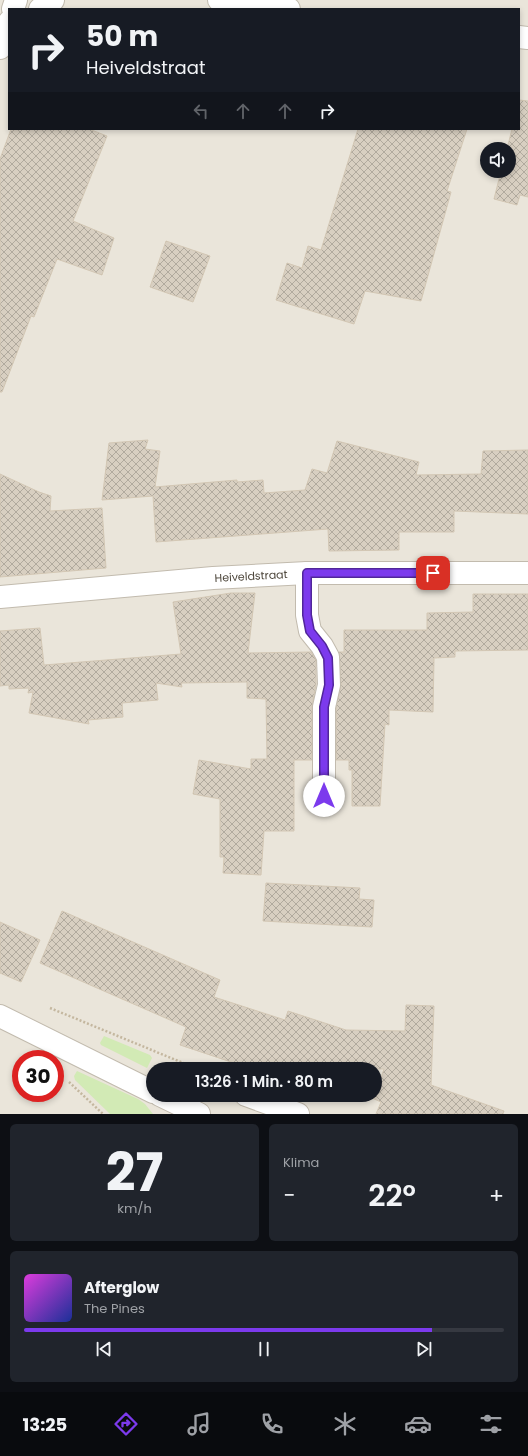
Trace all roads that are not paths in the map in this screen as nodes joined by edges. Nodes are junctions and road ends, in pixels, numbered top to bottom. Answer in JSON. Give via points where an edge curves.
{"nodes":[{"id":1,"x":53,"y":0,"type":"edge"},
{"id":2,"x":219,"y":0,"type":"edge"},
{"id":3,"x":41,"y":8,"type":"edge"},
{"id":4,"x":281,"y":8,"type":"edge"},
{"id":5,"x":307,"y":573,"type":"junction"},
{"id":6,"x":528,"y":573,"type":"edge"},
{"id":7,"x":0,"y":597,"type":"edge"},
{"id":8,"x":324,"y":796,"type":"dead end"},
{"id":9,"x":0,"y":1016,"type":"edge"},
{"id":10,"x":146,"y":1089,"type":"edge"},
{"id":11,"x":172,"y":1102,"type":"edge"},
{"id":12,"x":265,"y":1102,"type":"edge"},
{"id":13,"x":189,"y":1112,"type":"edge"},
{"id":14,"x":298,"y":1114,"type":"edge"}],
"edges":[{"from":1,"to":3,"type":"street"},
{"from":2,"to":4,"type":"street"},
{"from":5,"to":6,"type":"street","name":"Heiveldstraat"},
{"from":5,"to":7,"type":"street","name":"Heiveldstraat","via":[[213,578]]},
{"from":5,"to":8,"type":"street","via":[[307,615],[310,631],[328,658],[329,685],[324,707]]},
{"from":9,"to":10,"type":"street"},
{"from":11,"to":13,"type":"street"},
{"from":12,"to":14,"type":"street"}]}
